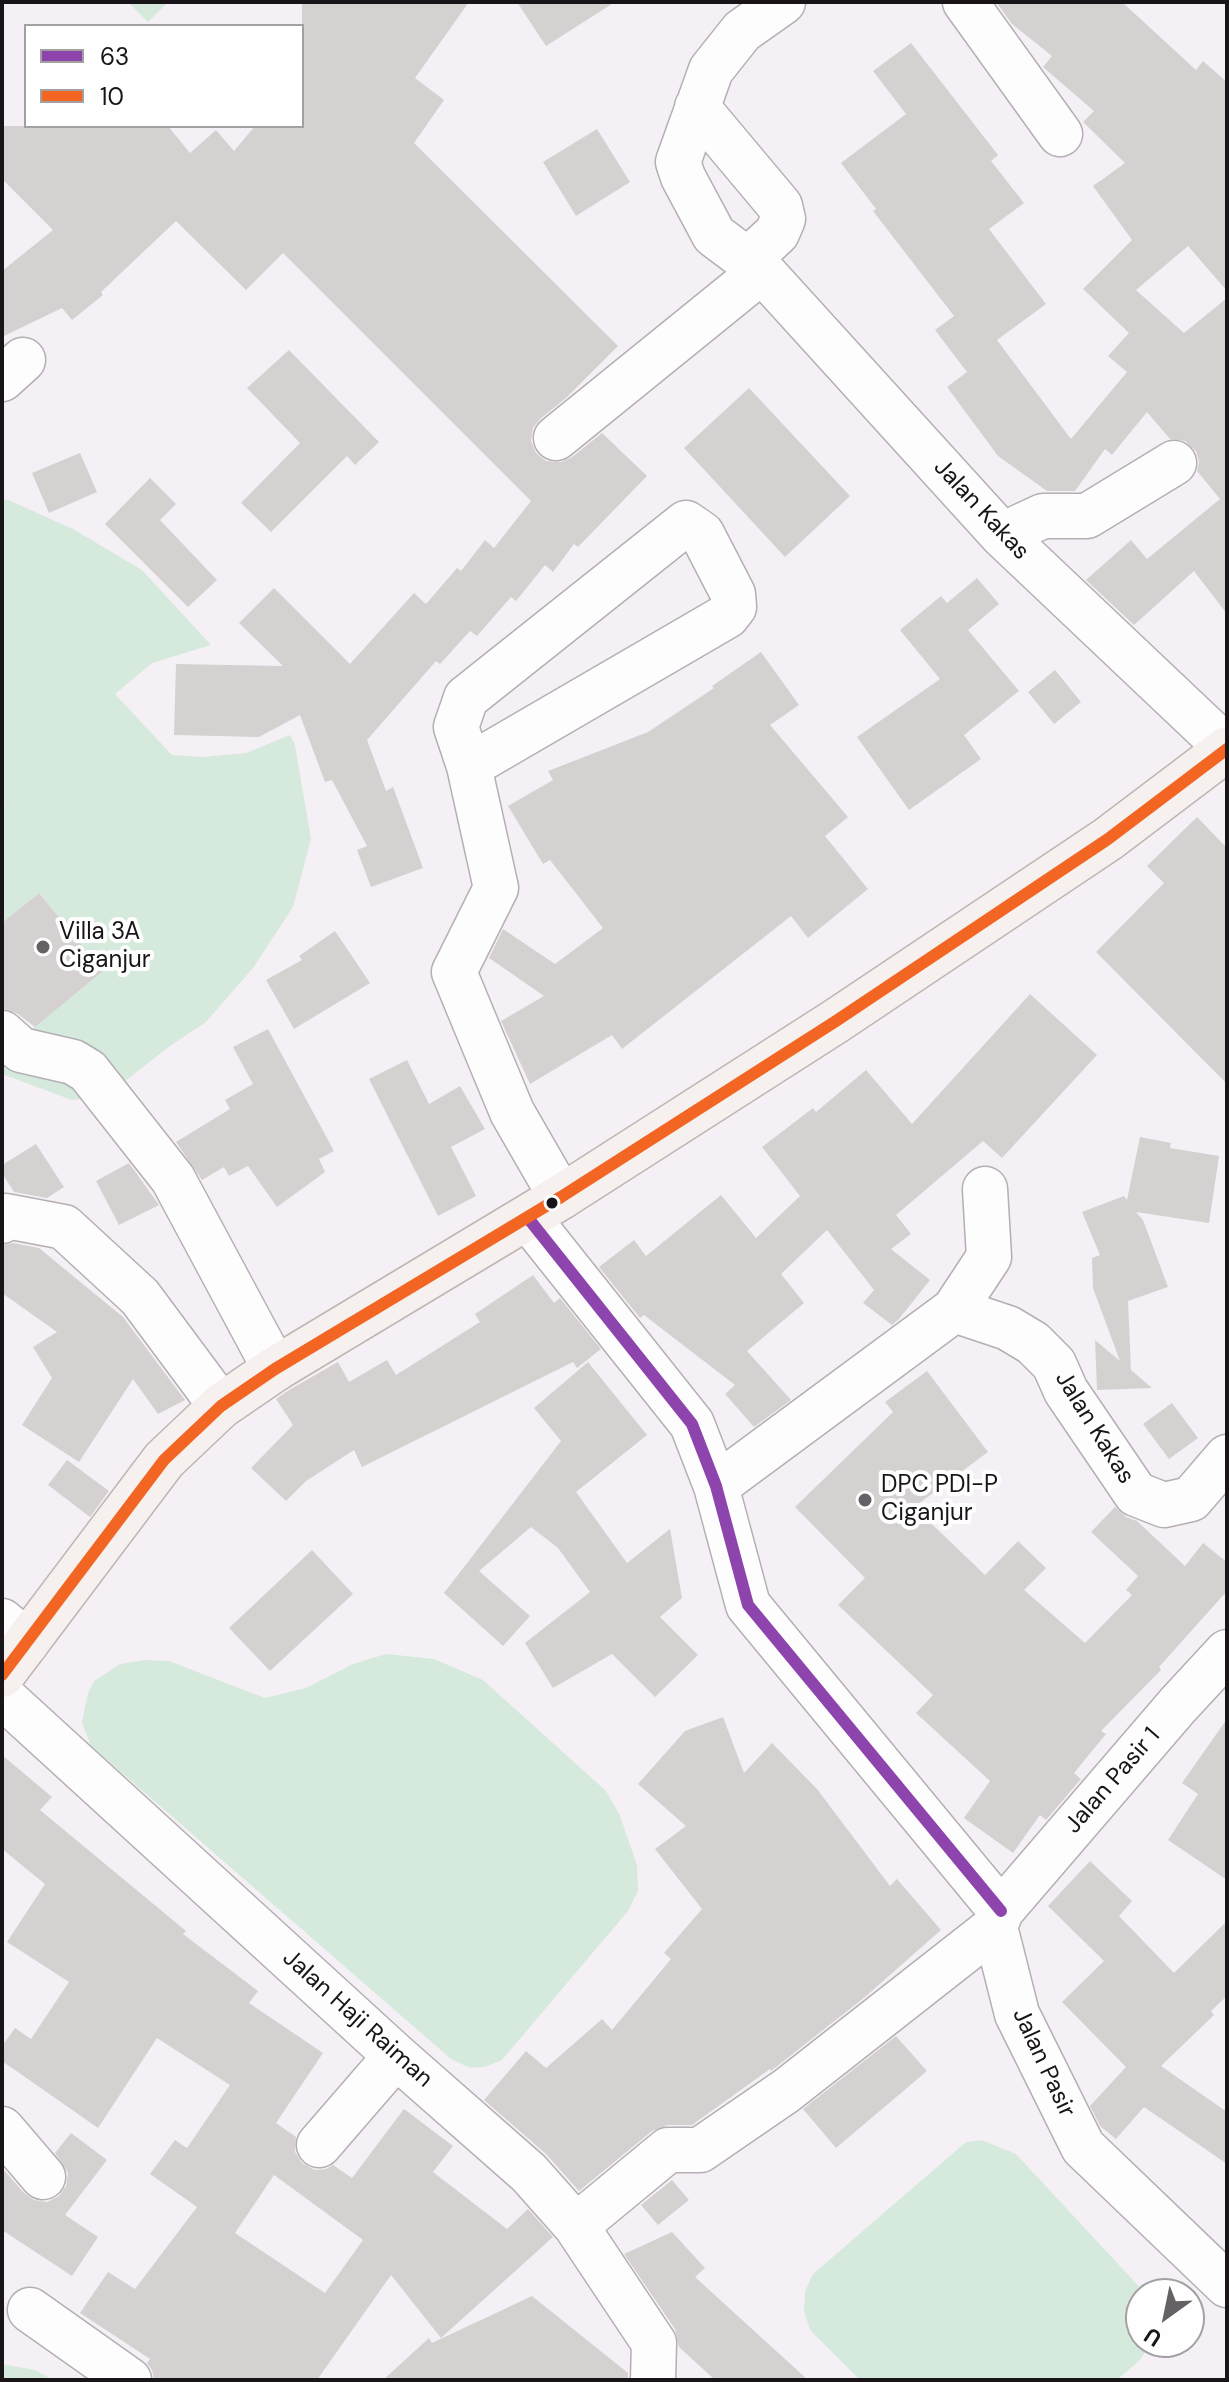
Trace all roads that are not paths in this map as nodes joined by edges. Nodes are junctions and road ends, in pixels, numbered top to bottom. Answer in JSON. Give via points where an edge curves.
{"nodes":[{"id":1,"x":783,"y":2,"type":"edge"},
{"id":2,"x":965,"y":2,"type":"edge"},
{"id":3,"x":732,"y":17,"type":"edge"},
{"id":4,"x":697,"y":107,"type":"junction"},
{"id":5,"x":1060,"y":134,"type":"dead end"},
{"id":6,"x":761,"y":256,"type":"junction"},
{"id":7,"x":556,"y":438,"type":"dead end"},
{"id":8,"x":1174,"y":463,"type":"dead end"},
{"id":9,"x":1002,"y":535,"type":"junction"},
{"id":10,"x":1227,"y":749,"type":"edge"},
{"id":11,"x":469,"y":766,"type":"junction"},
{"id":12,"x":2,"y":1033,"type":"edge"},
{"id":13,"x":985,"y":1189,"type":"dead end"},
{"id":14,"x":545,"y":1208,"type":"junction"},
{"id":15,"x":2,"y":1221,"type":"edge"},
{"id":16,"x":954,"y":1310,"type":"junction"},
{"id":17,"x":275,"y":1369,"type":"junction"},
{"id":18,"x":221,"y":1406,"type":"junction"},
{"id":19,"x":1227,"y":1457,"type":"edge"},
{"id":20,"x":716,"y":1486,"type":"junction"},
{"id":21,"x":10,"y":1646,"type":"edge"},
{"id":22,"x":1227,"y":1652,"type":"edge"},
{"id":23,"x":2,"y":1696,"type":"edge"},
{"id":24,"x":998,"y":1919,"type":"junction"},
{"id":25,"x":396,"y":2056,"type":"junction"},
{"id":26,"x":2,"y":2129,"type":"edge"},
{"id":27,"x":319,"y":2145,"type":"dead end"},
{"id":28,"x":43,"y":2177,"type":"dead end"},
{"id":29,"x":576,"y":2226,"type":"junction"},
{"id":30,"x":1227,"y":2285,"type":"edge"},
{"id":31,"x":30,"y":2310,"type":"dead end"},
{"id":32,"x":129,"y":2380,"type":"edge"},
{"id":33,"x":653,"y":2380,"type":"edge"}],
"edges":[{"from":1,"to":3,"type":"street","name":"Jalan Kakas"},
{"from":2,"to":5,"type":"street"},
{"from":3,"to":4,"type":"street","name":"Jalan Kakas"},
{"from":4,"to":6,"type":"street","via":[[780,206],[783,219]]},
{"from":4,"to":6,"type":"street","name":"Jalan Kakas","via":[[678,162],[683,177],[714,235]]},
{"from":6,"to":7,"type":"street"},
{"from":6,"to":9,"type":"street","name":"Jalan Kakas"},
{"from":8,"to":9,"type":"street","via":[[1087,516],[1043,516]]},
{"from":9,"to":10,"type":"street","name":"Jalan Kakas"},
{"from":10,"to":14,"type":"main road","via":[[1095,847]]},
{"from":11,"to":11,"type":"street","name":"Jalan Pasir","via":[[727,616],[734,607],[733,594],[702,534],[686,523],[466,698],[456,727]]},
{"from":11,"to":14,"type":"street","name":"Jalan Pasir","via":[[496,888],[454,972]]},
{"from":12,"to":17,"type":"street","via":[[21,1050],[73,1062],[88,1071],[173,1179]]},
{"from":13,"to":16,"type":"street","via":[[989,1257]]},
{"from":14,"to":17,"type":"main road"},
{"from":14,"to":20,"type":"street","name":"Jalan Pasir","via":[[692,1424]]},
{"from":15,"to":18,"type":"street","via":[[6,1216],[64,1227],[140,1297]]},
{"from":16,"to":19,"type":"street","name":"Jalan Kakas","via":[[1008,1328],[1054,1364],[1066,1391],[1136,1494],[1164,1505],[1191,1499]]},
{"from":16,"to":20,"type":"street"},
{"from":17,"to":18,"type":"main road"},
{"from":18,"to":21,"type":"main road","via":[[164,1460]]},
{"from":20,"to":24,"type":"street","name":"Jalan Pasir","via":[[748,1605]]},
{"from":22,"to":24,"type":"street","name":"Jalan Pasir 1"},
{"from":23,"to":25,"type":"street","name":"Jalan Haji Raiman"},
{"from":24,"to":29,"type":"street","name":"Jalan Pasir 1","via":[[786,2091],[700,2150],[668,2150]]},
{"from":24,"to":30,"type":"street","name":"Jalan Pasir","via":[[1017,2014],[1083,2147]]},
{"from":25,"to":27,"type":"street"},
{"from":25,"to":29,"type":"street","name":"Jalan Haji Raiman","via":[[529,2173]]},
{"from":26,"to":28,"type":"street"},
{"from":29,"to":33,"type":"street","name":"Jalan Haji Raiman","via":[[654,2343]]},
{"from":31,"to":32,"type":"street"}]}
